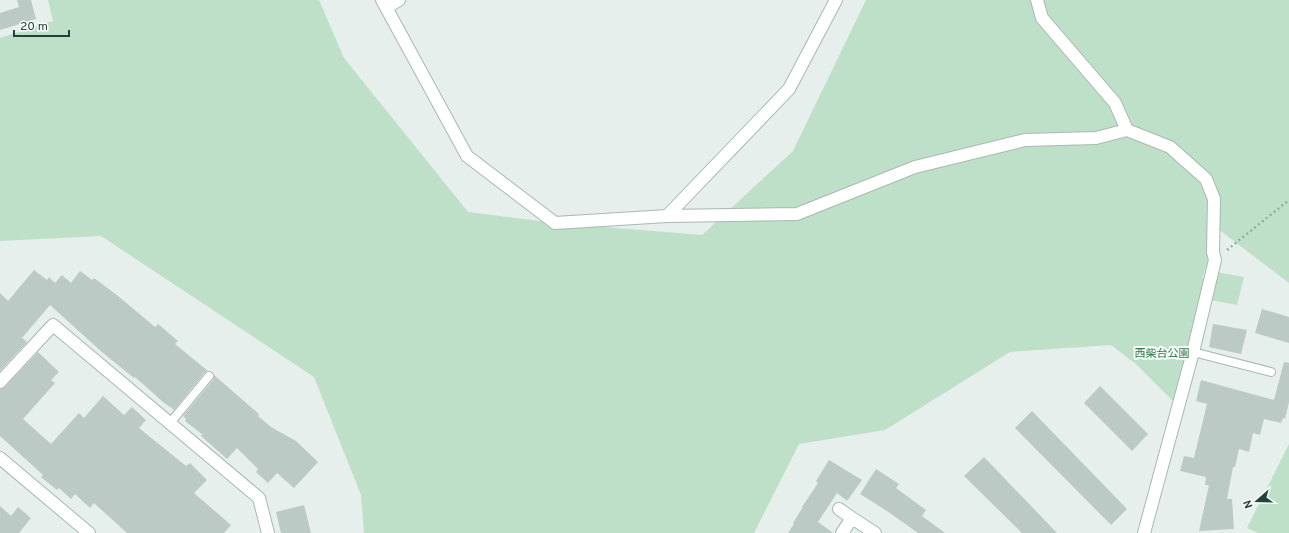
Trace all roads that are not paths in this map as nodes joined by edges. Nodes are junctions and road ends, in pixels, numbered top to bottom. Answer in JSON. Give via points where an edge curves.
{"nodes":[{"id":1,"x":398,"y":0,"type":"edge"},
{"id":2,"x":836,"y":0,"type":"edge"},
{"id":3,"x":1037,"y":0,"type":"edge"},
{"id":4,"x":384,"y":3,"type":"edge"},
{"id":5,"x":1127,"y":130,"type":"junction"},
{"id":6,"x":667,"y":216,"type":"junction"},
{"id":7,"x":1193,"y":352,"type":"junction"},
{"id":8,"x":1271,"y":372,"type":"dead end"},
{"id":9,"x":209,"y":376,"type":"dead end"},
{"id":10,"x":0,"y":382,"type":"edge"},
{"id":11,"x":170,"y":423,"type":"junction"},
{"id":12,"x":0,"y":458,"type":"edge"},
{"id":13,"x":839,"y":509,"type":"dead end"},
{"id":14,"x":852,"y":518,"type":"junction"},
{"id":15,"x":89,"y":533,"type":"edge"},
{"id":16,"x":268,"y":533,"type":"edge"},
{"id":17,"x":842,"y":533,"type":"edge"},
{"id":18,"x":875,"y":533,"type":"edge"},
{"id":19,"x":1144,"y":533,"type":"edge"}],
"edges":[{"from":1,"to":4,"type":"street"},
{"from":2,"to":6,"type":"street","via":[[789,89]]},
{"from":3,"to":5,"type":"street","via":[[1042,18],[1115,103]]},
{"from":4,"to":6,"type":"street","via":[[467,156],[555,222]]},
{"from":5,"to":6,"type":"street","via":[[1096,138],[1024,140],[915,167],[797,214]]},
{"from":5,"to":7,"type":"street","via":[[1170,147],[1206,179],[1214,199],[1215,260]]},
{"from":7,"to":8,"type":"lane"},
{"from":7,"to":19,"type":"street"},
{"from":9,"to":11,"type":"lane"},
{"from":10,"to":11,"type":"street","via":[[53,326]]},
{"from":11,"to":16,"type":"street","via":[[259,498]]},
{"from":12,"to":15,"type":"street"},
{"from":13,"to":14,"type":"street"},
{"from":14,"to":17,"type":"street"},
{"from":14,"to":18,"type":"street"}]}
